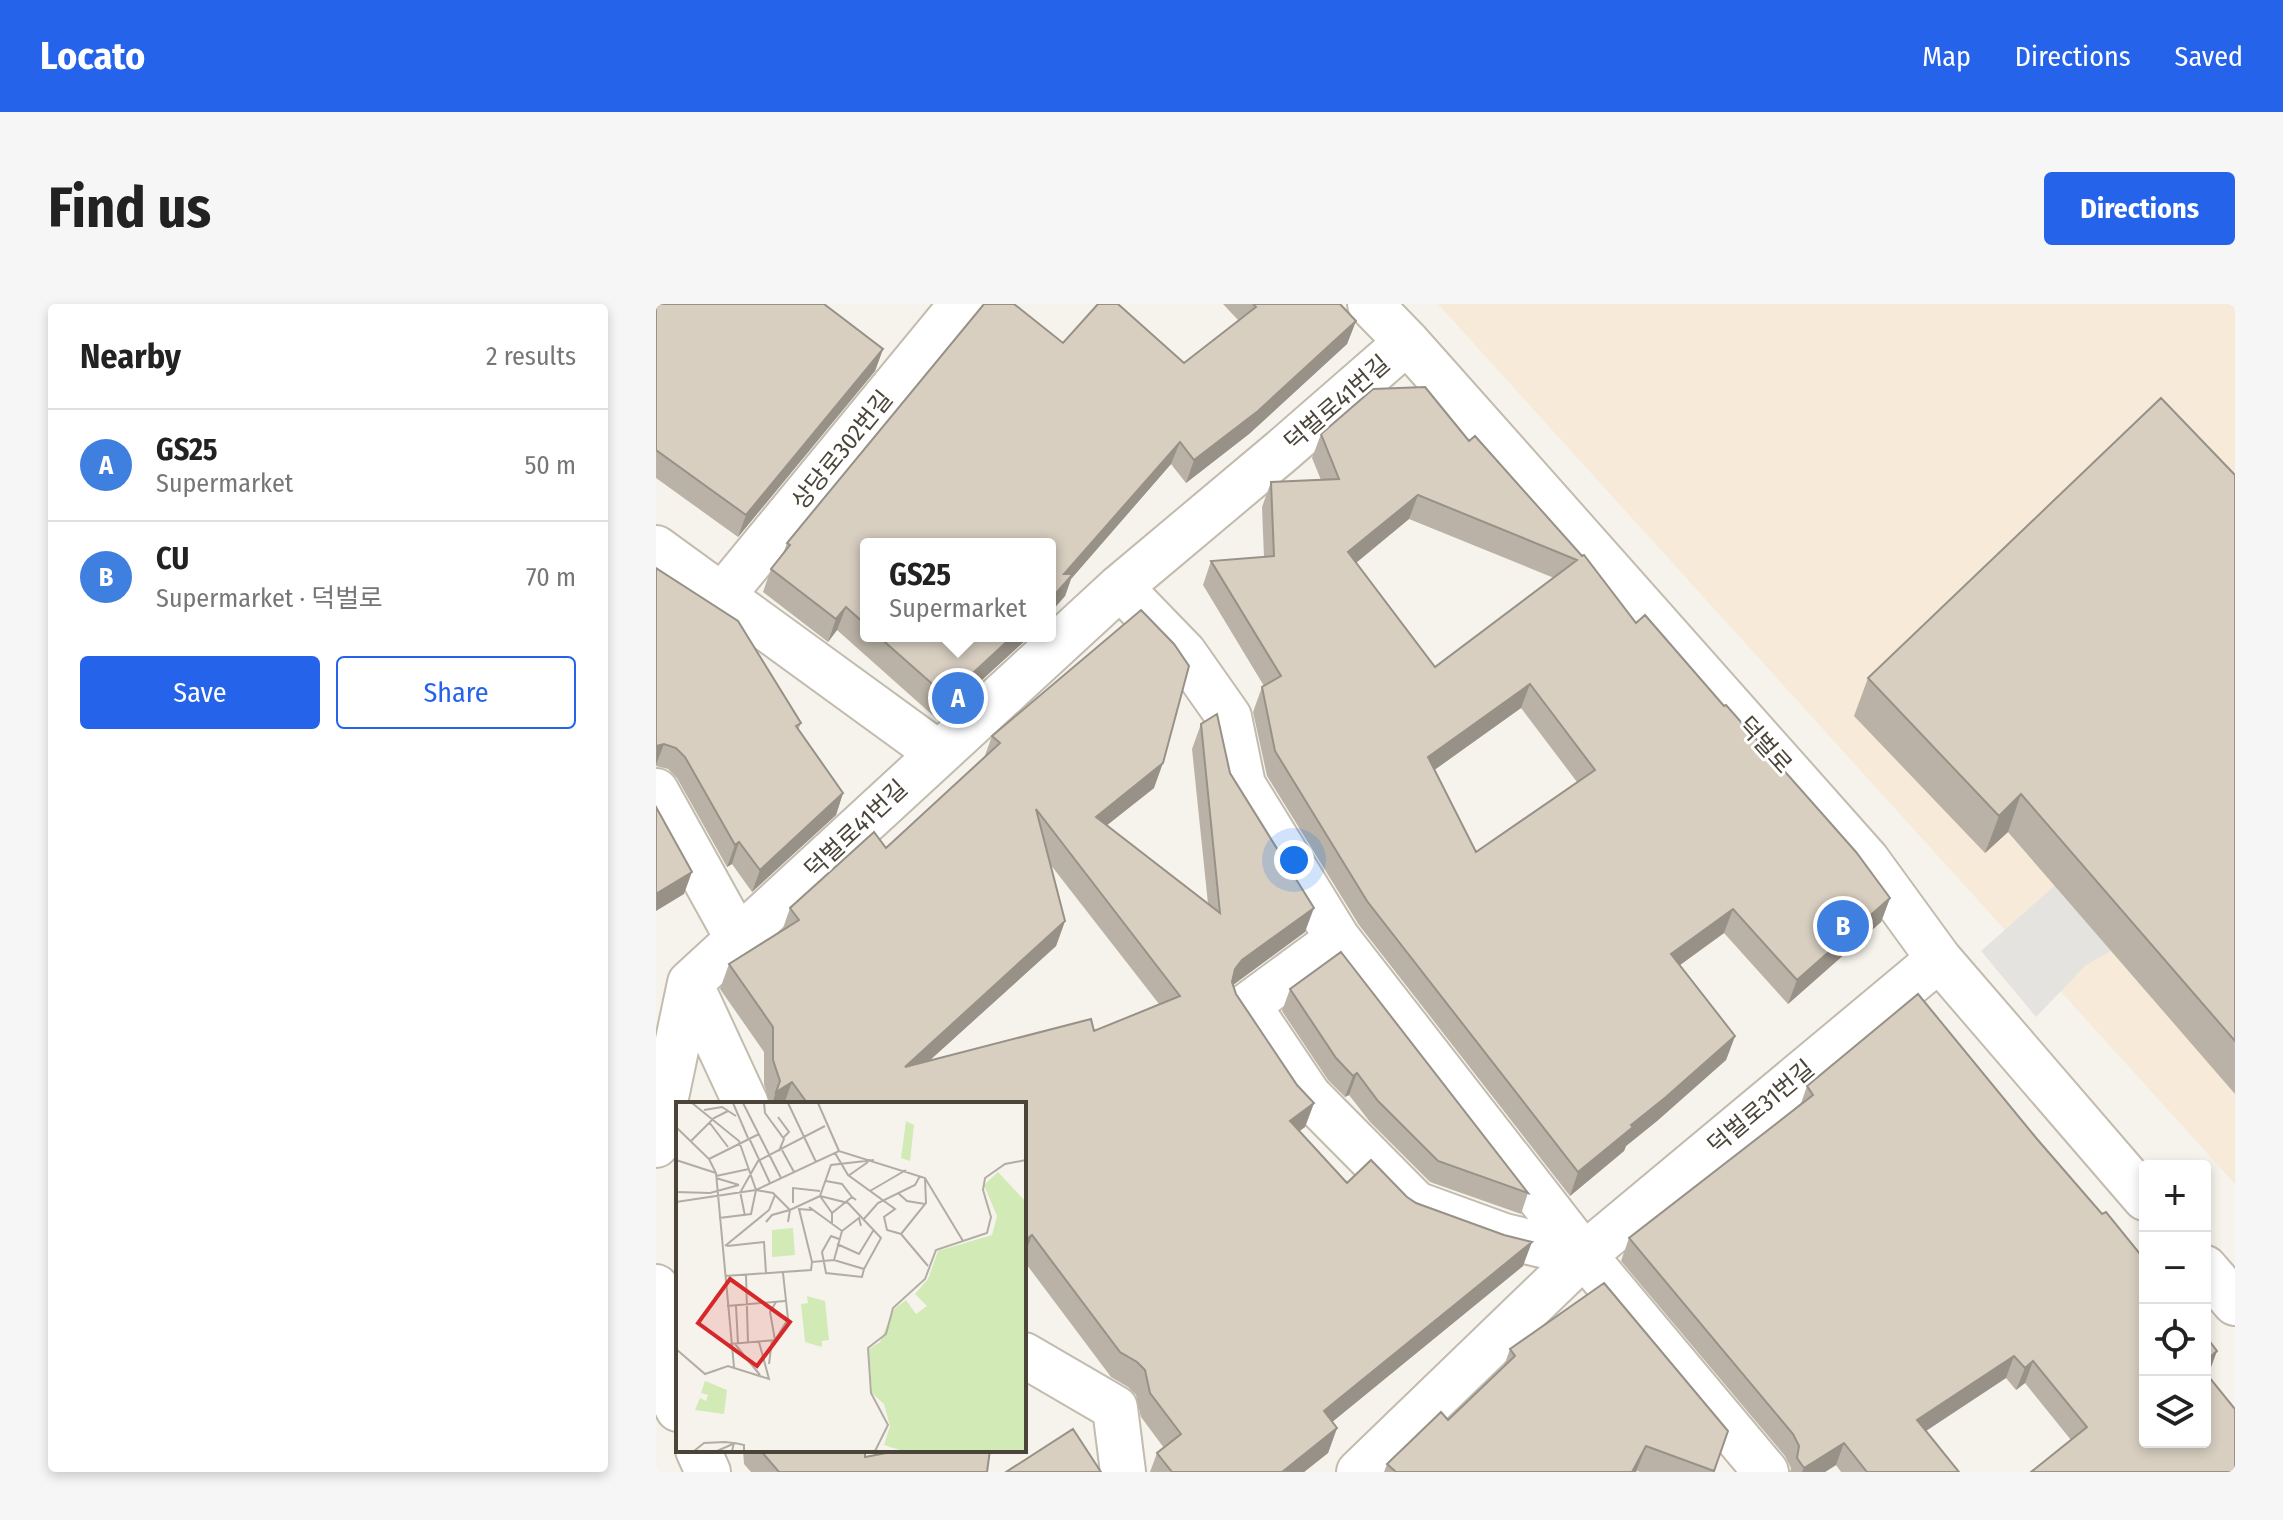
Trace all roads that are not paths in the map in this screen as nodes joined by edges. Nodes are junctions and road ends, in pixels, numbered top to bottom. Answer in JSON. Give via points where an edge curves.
{"nodes":[{"id":1,"x":962,"y":304,"type":"edge"},
{"id":2,"x":1370,"y":304,"type":"edge"},
{"id":3,"x":1407,"y":342,"type":"junction"},
{"id":4,"x":656,"y":548,"type":"edge"},
{"id":5,"x":1120,"y":587,"type":"junction"},
{"id":6,"x":722,"y":596,"type":"junction"},
{"id":7,"x":938,"y":753,"type":"junction"},
{"id":8,"x":656,"y":791,"type":"edge"},
{"id":9,"x":738,"y":939,"type":"junction"},
{"id":10,"x":1338,"y":939,"type":"junction"},
{"id":11,"x":1939,"y":959,"type":"junction"},
{"id":12,"x":690,"y":983,"type":"junction"},
{"id":13,"x":745,"y":1102,"type":"edge"},
{"id":14,"x":656,"y":1145,"type":"edge"},
{"id":15,"x":2139,"y":1191,"type":"edge"},
{"id":16,"x":1584,"y":1255,"type":"junction"},
{"id":17,"x":2211,"y":1275,"type":"edge"},
{"id":18,"x":656,"y":1287,"type":"edge"},
{"id":19,"x":2235,"y":1303,"type":"edge"},
{"id":20,"x":1026,"y":1356,"type":"edge"},
{"id":21,"x":676,"y":1405,"type":"edge"},
{"id":22,"x":699,"y":1452,"type":"edge"},
{"id":23,"x":708,"y":1472,"type":"edge"},
{"id":24,"x":1123,"y":1472,"type":"edge"},
{"id":25,"x":1359,"y":1472,"type":"edge"},
{"id":26,"x":1766,"y":1472,"type":"edge"}],
"edges":[{"from":1,"to":6,"type":"street","name":"상당로302번길"},
{"from":2,"to":3,"type":"street","name":"덕벌로"},
{"from":3,"to":5,"type":"street","name":"덕벌로41번길"},
{"from":3,"to":11,"type":"street","name":"덕벌로","via":[[1867,860]]},
{"from":4,"to":6,"type":"street"},
{"from":5,"to":7,"type":"street","name":"덕벌로41번길"},
{"from":5,"to":10,"type":"street","via":[[1184,653],[1229,717],[1243,785]]},
{"from":6,"to":7,"type":"street"},
{"from":7,"to":9,"type":"street","name":"덕벌로41번길"},
{"from":8,"to":9,"type":"street"},
{"from":9,"to":12,"type":"street","name":"덕벌로41번길"},
{"from":10,"to":16,"type":"street"},
{"from":10,"to":16,"type":"street","via":[[1248,1005],[1309,1096],[1416,1204],[1504,1236]]},
{"from":11,"to":15,"type":"street","name":"덕벌로"},
{"from":11,"to":16,"type":"street","name":"덕벌로31번길"},
{"from":12,"to":13,"type":"street"},
{"from":12,"to":14,"type":"street"},
{"from":16,"to":25,"type":"street","name":"덕벌로31번길"},
{"from":16,"to":26,"type":"street"},
{"from":17,"to":19,"type":"street"},
{"from":18,"to":21,"type":"street","via":[[663,1378]]},
{"from":20,"to":24,"type":"street","via":[[1115,1408]]},
{"from":22,"to":23,"type":"street"}]}
